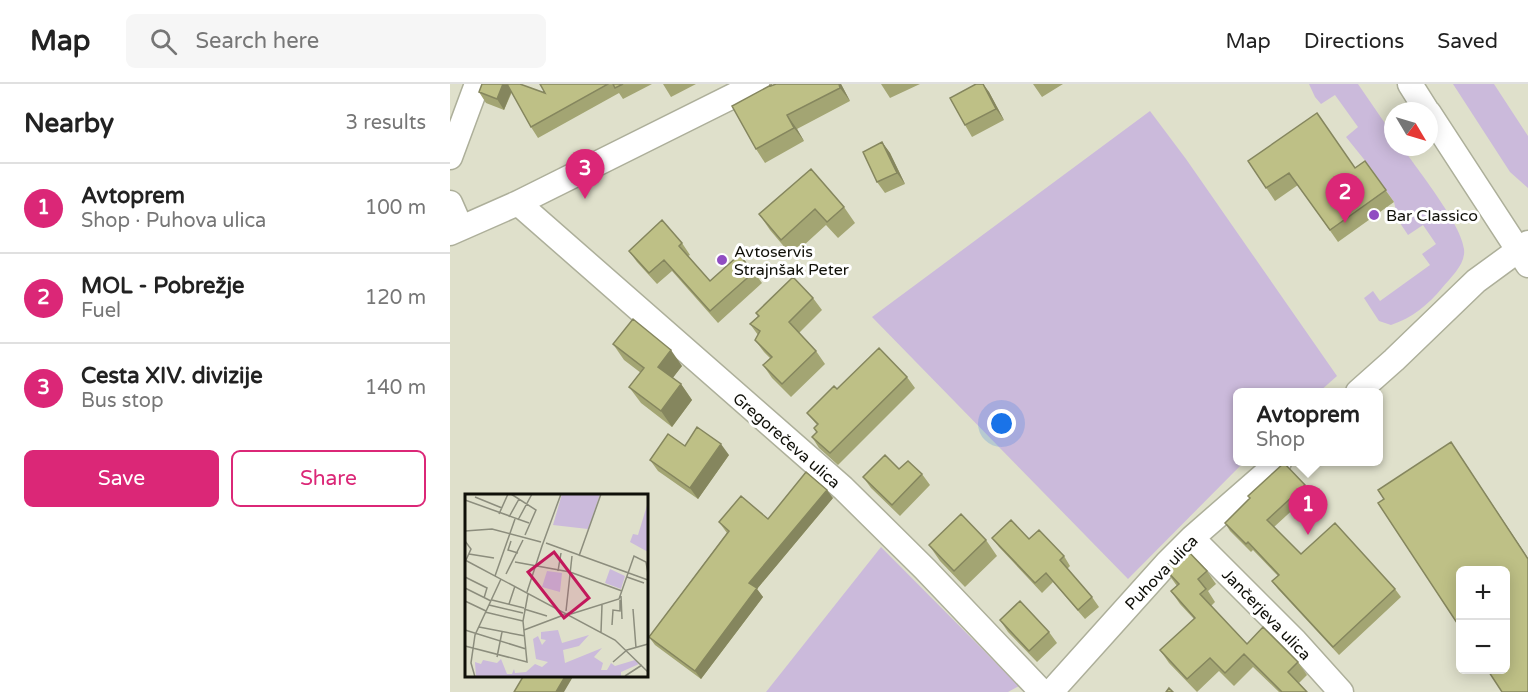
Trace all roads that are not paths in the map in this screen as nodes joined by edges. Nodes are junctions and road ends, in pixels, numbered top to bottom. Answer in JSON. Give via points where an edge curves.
{"nodes":[{"id":1,"x":477,"y":84,"type":"edge"},
{"id":2,"x":757,"y":84,"type":"edge"},
{"id":3,"x":1410,"y":84,"type":"edge"},
{"id":4,"x":1422,"y":102,"type":"edge"},
{"id":5,"x":1438,"y":127,"type":"edge"},
{"id":6,"x":450,"y":157,"type":"edge"},
{"id":7,"x":450,"y":203,"type":"edge"},
{"id":8,"x":519,"y":203,"type":"junction"},
{"id":9,"x":456,"y":231,"type":"edge"},
{"id":10,"x":1525,"y":253,"type":"edge"},
{"id":11,"x":1363,"y":388,"type":"edge"},
{"id":12,"x":1274,"y":466,"type":"edge"},
{"id":13,"x":1192,"y":538,"type":"junction"},
{"id":14,"x":1041,"y":692,"type":"edge"},
{"id":15,"x":1051,"y":692,"type":"edge"},
{"id":16,"x":1341,"y":692,"type":"edge"}],
"edges":[{"from":1,"to":6,"type":"street"},
{"from":2,"to":8,"type":"street"},
{"from":3,"to":4,"type":"street"},
{"from":5,"to":10,"type":"street"},
{"from":7,"to":9,"type":"street"},
{"from":8,"to":9,"type":"street"},
{"from":8,"to":14,"type":"street","name":"Gregorečeva ulica","via":[[843,488]]},
{"from":10,"to":11,"type":"street","via":[[1476,282]]},
{"from":12,"to":13,"type":"street","name":"Puhova ulica"},
{"from":13,"to":15,"type":"street","name":"Puhova ulica"},
{"from":13,"to":16,"type":"street","name":"Jančerjeva ulica"}]}
